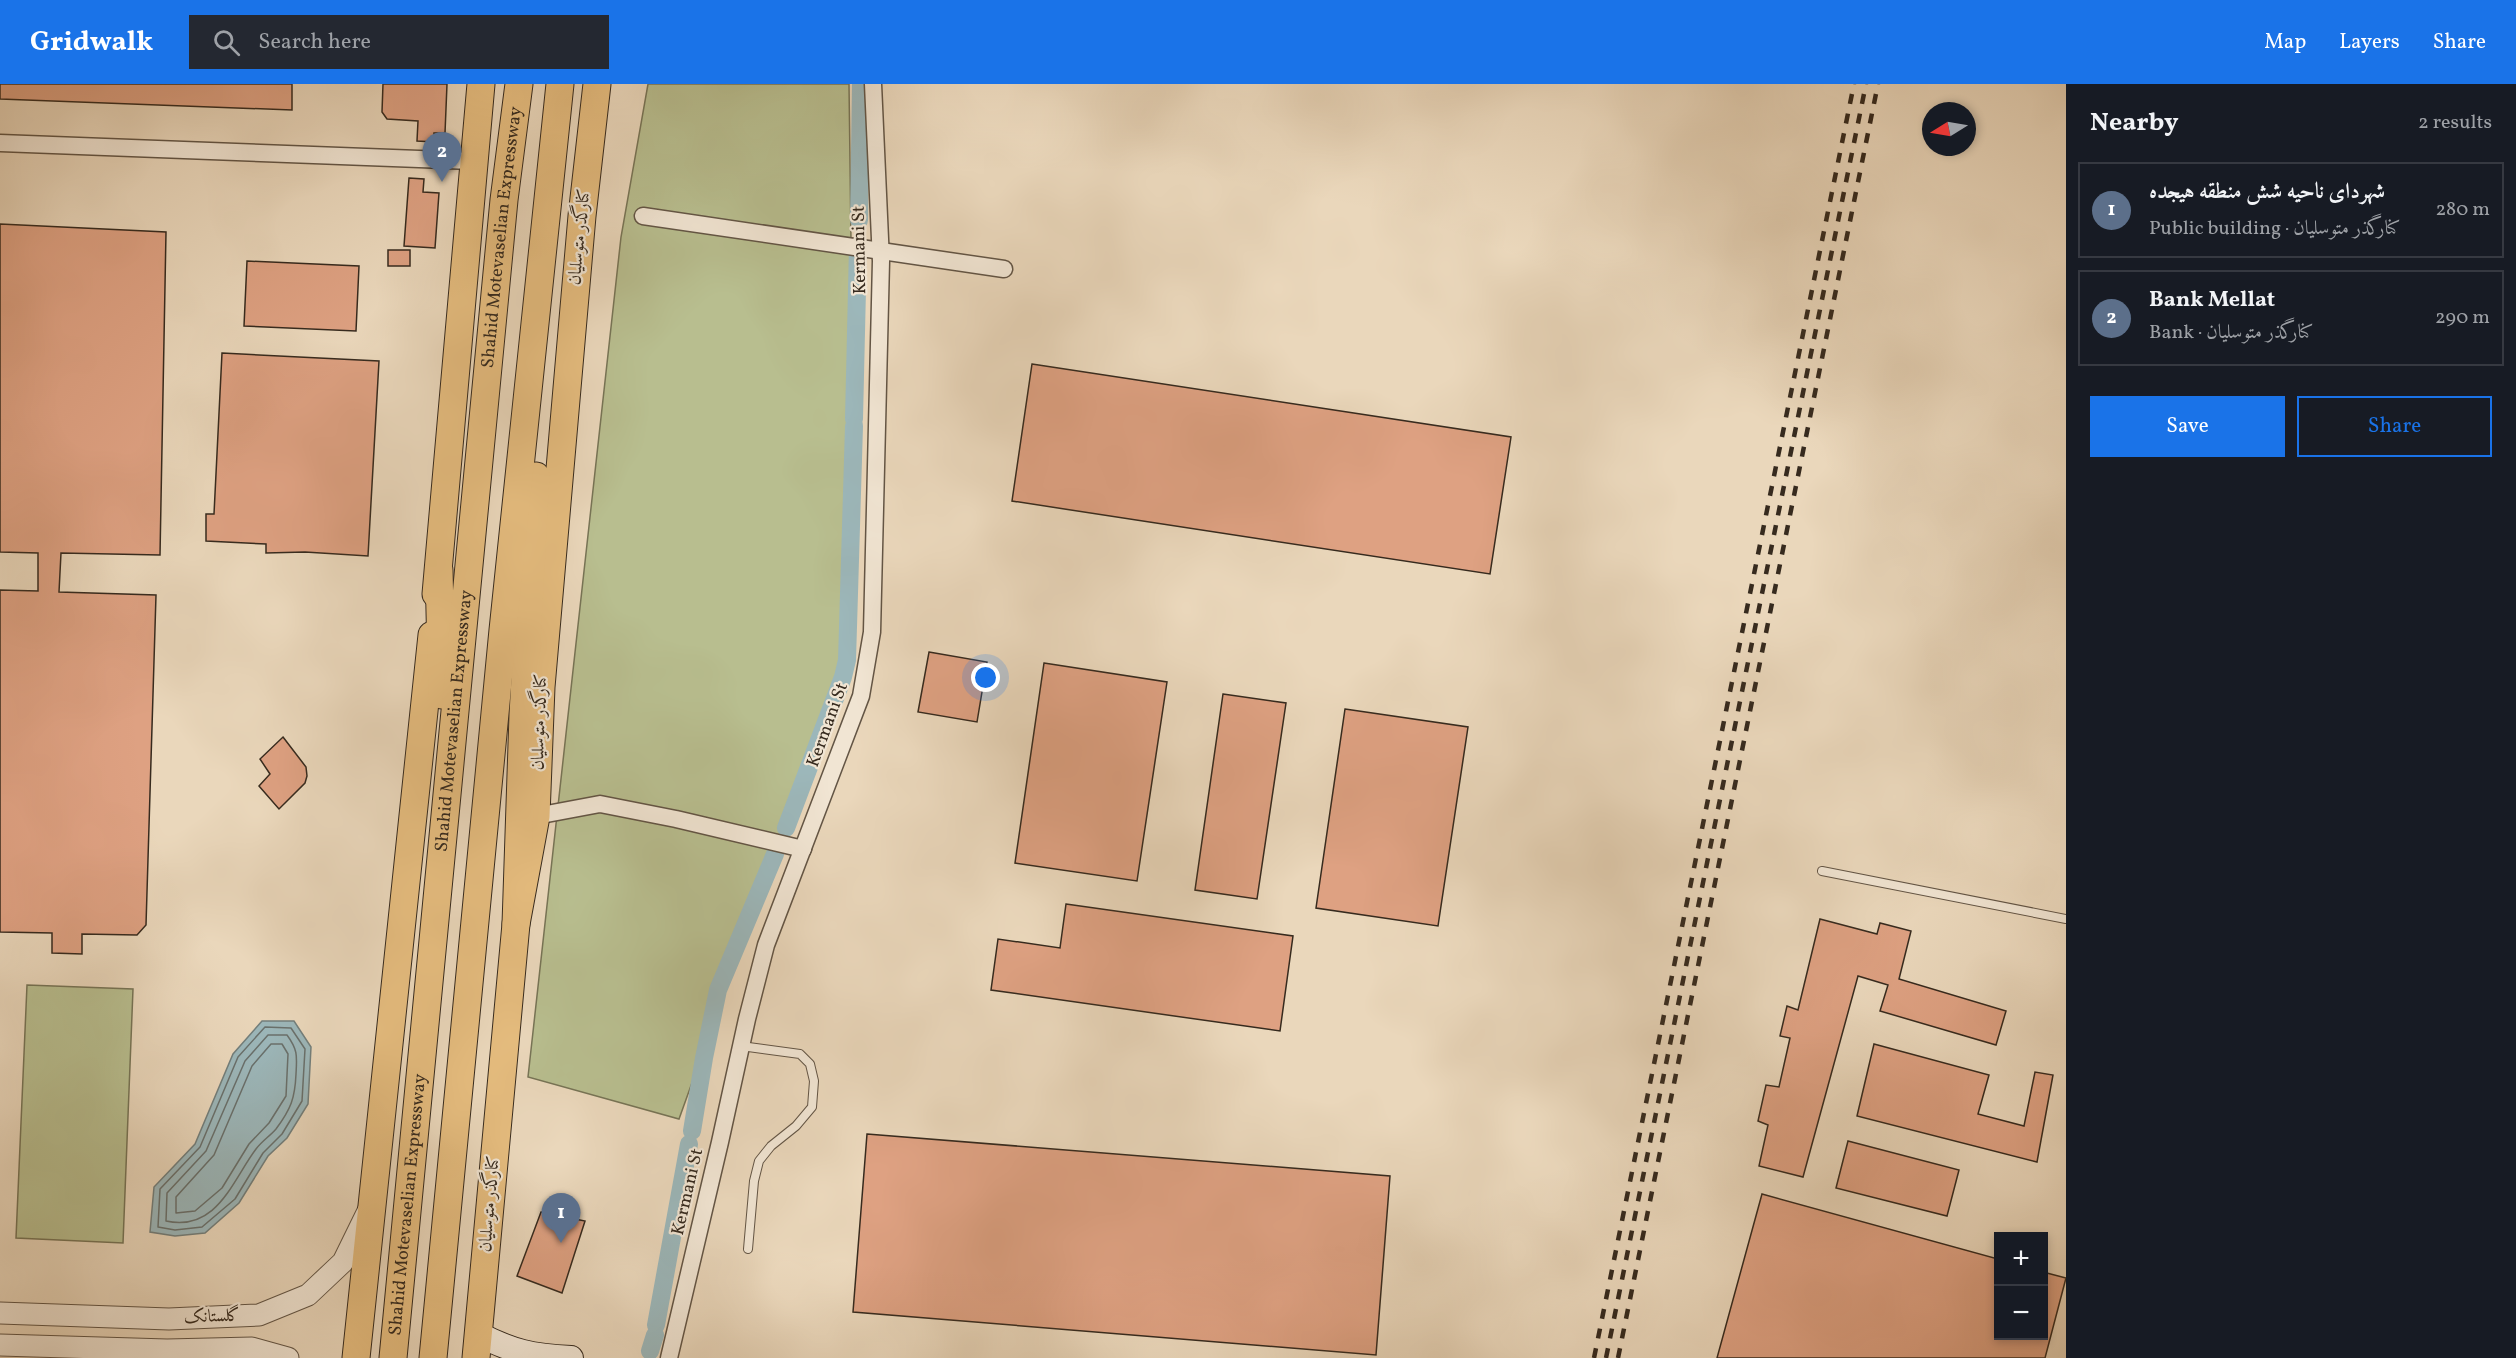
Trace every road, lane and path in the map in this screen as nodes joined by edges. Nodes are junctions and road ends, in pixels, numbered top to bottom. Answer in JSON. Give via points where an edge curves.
{"nodes":[{"id":1,"x":481,"y":84,"type":"edge"},
{"id":2,"x":519,"y":84,"type":"edge"},
{"id":3,"x":560,"y":84,"type":"edge"},
{"id":4,"x":597,"y":84,"type":"edge"},
{"id":5,"x":873,"y":84,"type":"edge"},
{"id":6,"x":0,"y":142,"type":"edge"},
{"id":7,"x":472,"y":162,"type":"junction"},
{"id":8,"x":643,"y":216,"type":"dead end"},
{"id":9,"x":880,"y":250,"type":"junction"},
{"id":10,"x":1004,"y":268,"type":"dead end"},
{"id":11,"x":530,"y":380,"type":"junction"},
{"id":12,"x":439,"y":570,"type":"junction"},
{"id":13,"x":446,"y":811,"type":"junction"},
{"id":14,"x":536,"y":816,"type":"junction"},
{"id":15,"x":803,"y":849,"type":"junction"},
{"id":16,"x":1822,"y":871,"type":"dead end"},
{"id":17,"x":2066,"y":919,"type":"edge"},
{"id":18,"x":516,"y":924,"type":"junction"},
{"id":19,"x":741,"y":1046,"type":"junction"},
{"id":20,"x":371,"y":1205,"type":"junction"},
{"id":21,"x":748,"y":1249,"type":"dead end"},
{"id":22,"x":0,"y":1313,"type":"edge"},
{"id":23,"x":169,"y":1319,"type":"junction"},
{"id":24,"x":0,"y":1345,"type":"edge"},
{"id":25,"x":477,"y":1346,"type":"edge"},
{"id":26,"x":167,"y":1350,"type":"junction"},
{"id":27,"x":528,"y":1357,"type":"edge"},
{"id":28,"x":288,"y":1358,"type":"edge"},
{"id":29,"x":356,"y":1358,"type":"edge"},
{"id":30,"x":393,"y":1358,"type":"edge"},
{"id":31,"x":433,"y":1358,"type":"edge"},
{"id":32,"x":571,"y":1358,"type":"edge"},
{"id":33,"x":669,"y":1358,"type":"edge"}],
"edges":[{"from":1,"to":7,"type":"main road"},
{"from":2,"to":13,"type":"main road","name":"Shahid Motevaselian Expressway","via":[[503,212]]},
{"from":3,"to":11,"type":"main road"},
{"from":4,"to":14,"type":"main road","name":"کنارگذر متوسلیان","via":[[541,687]]},
{"from":5,"to":9,"type":"street","name":"Kermani St"},
{"from":6,"to":7,"type":"street"},
{"from":7,"to":12,"type":"main road"},
{"from":8,"to":9,"type":"street"},
{"from":9,"to":10,"type":"street"},
{"from":9,"to":15,"type":"street","name":"Kermani St","via":[[873,609],[868,664],[861,696]]},
{"from":11,"to":18,"type":"main road","via":[[536,482]]},
{"from":11,"to":31,"type":"main road"},
{"from":12,"to":13,"type":"main road"},
{"from":12,"to":20,"type":"main road"},
{"from":13,"to":30,"type":"main road","name":"Shahid Motevaselian Expressway"},
{"from":14,"to":15,"type":"street","via":[[600,804]]},
{"from":14,"to":18,"type":"main road","name":"کنارگذر متوسلیان"},
{"from":15,"to":19,"type":"street","name":"Kermani St","via":[[766,945]]},
{"from":16,"to":17,"type":"lane"},
{"from":18,"to":25,"type":"main road","name":"کنارگذر متوسلیان"},
{"from":19,"to":21,"type":"lane","via":[[800,1054],[810,1064],[814,1081],[812,1107],[759,1161]]},
{"from":19,"to":33,"type":"street","name":"Kermani St"},
{"from":20,"to":23,"type":"street","name":"گلستانک","via":[[343,1262],[308,1295],[259,1316]]},
{"from":20,"to":29,"type":"main road"},
{"from":22,"to":23,"type":"street","name":"گلستانک"},
{"from":23,"to":26,"type":"street"},
{"from":24,"to":26,"type":"street","name":"گلستانک"},
{"from":25,"to":27,"type":"main road","via":[[505,1348]]},
{"from":26,"to":28,"type":"street","name":"گلستانک","via":[[252,1348]]},
{"from":27,"to":32,"type":"main road"}]}
